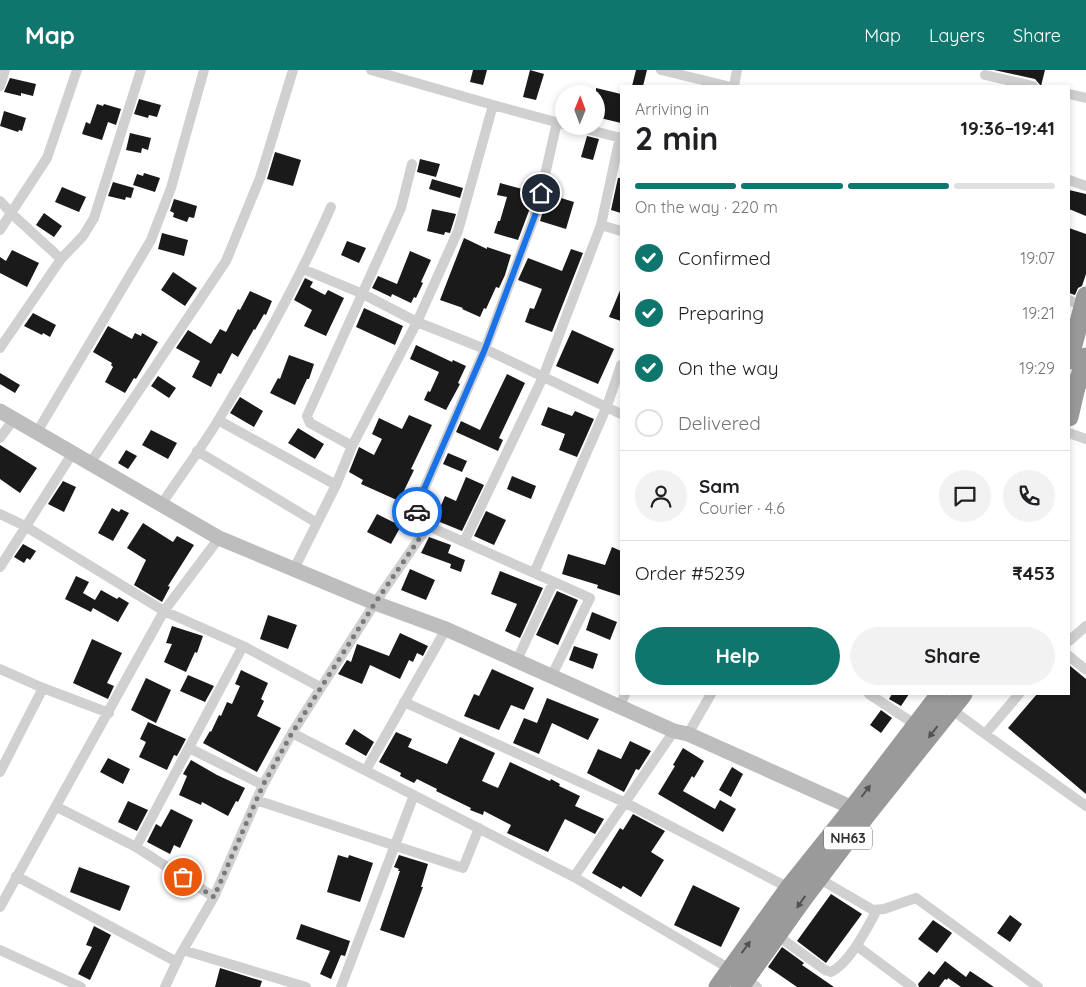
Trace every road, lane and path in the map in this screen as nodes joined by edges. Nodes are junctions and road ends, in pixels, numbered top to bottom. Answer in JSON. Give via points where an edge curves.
{"nodes":[{"id":1,"x":5,"y":70,"type":"edge"},
{"id":2,"x":77,"y":70,"type":"edge"},
{"id":3,"x":140,"y":70,"type":"edge"},
{"id":4,"x":204,"y":70,"type":"edge"},
{"id":5,"x":293,"y":70,"type":"edge"},
{"id":6,"x":370,"y":70,"type":"edge"},
{"id":7,"x":661,"y":70,"type":"edge"},
{"id":8,"x":737,"y":70,"type":"edge"},
{"id":9,"x":396,"y":73,"type":"edge"},
{"id":10,"x":985,"y":75,"type":"dead end"},
{"id":11,"x":723,"y":85,"type":"edge"},
{"id":12,"x":734,"y":85,"type":"edge"},
{"id":13,"x":1029,"y":85,"type":"edge"},
{"id":14,"x":0,"y":86,"type":"edge"},
{"id":15,"x":1070,"y":94,"type":"edge"},
{"id":16,"x":1086,"y":98,"type":"edge"},
{"id":17,"x":493,"y":105,"type":"junction"},
{"id":18,"x":555,"y":122,"type":"edge"},
{"id":19,"x":605,"y":133,"type":"edge"},
{"id":20,"x":557,"y":135,"type":"edge"},
{"id":21,"x":620,"y":137,"type":"edge"},
{"id":22,"x":412,"y":164,"type":"dead end"},
{"id":23,"x":1070,"y":180,"type":"edge"},
{"id":24,"x":1086,"y":186,"type":"edge"},
{"id":25,"x":0,"y":201,"type":"edge"},
{"id":26,"x":331,"y":207,"type":"dead end"},
{"id":27,"x":12,"y":214,"type":"junction"},
{"id":28,"x":601,"y":225,"type":"junction"},
{"id":29,"x":0,"y":230,"type":"edge"},
{"id":30,"x":620,"y":231,"type":"edge"},
{"id":31,"x":61,"y":259,"type":"junction"},
{"id":32,"x":303,"y":269,"type":"junction"},
{"id":33,"x":363,"y":294,"type":"junction"},
{"id":34,"x":1079,"y":301,"type":"edge"},
{"id":35,"x":417,"y":322,"type":"junction"},
{"id":36,"x":0,"y":348,"type":"edge"},
{"id":37,"x":485,"y":349,"type":"junction"},
{"id":38,"x":1081,"y":359,"type":"edge"},
{"id":39,"x":620,"y":368,"type":"edge"},
{"id":40,"x":543,"y":377,"type":"junction"},
{"id":41,"x":607,"y":406,"type":"junction"},
{"id":42,"x":0,"y":411,"type":"edge"},
{"id":43,"x":620,"y":413,"type":"edge"},
{"id":44,"x":1070,"y":413,"type":"edge"},
{"id":45,"x":14,"y":419,"type":"junction"},
{"id":46,"x":218,"y":420,"type":"junction"},
{"id":47,"x":37,"y":432,"type":"junction"},
{"id":48,"x":1070,"y":434,"type":"edge"},
{"id":49,"x":0,"y":438,"type":"edge"},
{"id":50,"x":1086,"y":439,"type":"edge"},
{"id":51,"x":352,"y":446,"type":"junction"},
{"id":52,"x":197,"y":451,"type":"junction"},
{"id":53,"x":72,"y":454,"type":"junction"},
{"id":54,"x":91,"y":462,"type":"junction"},
{"id":55,"x":336,"y":485,"type":"junction"},
{"id":56,"x":161,"y":505,"type":"junction"},
{"id":57,"x":0,"y":514,"type":"edge"},
{"id":58,"x":317,"y":523,"type":"junction"},
{"id":59,"x":25,"y":526,"type":"junction"},
{"id":60,"x":428,"y":526,"type":"junction"},
{"id":61,"x":219,"y":538,"type":"junction"},
{"id":62,"x":464,"y":542,"type":"junction"},
{"id":63,"x":0,"y":567,"type":"edge"},
{"id":64,"x":294,"y":570,"type":"junction"},
{"id":65,"x":534,"y":574,"type":"junction"},
{"id":66,"x":553,"y":583,"type":"junction"},
{"id":67,"x":375,"y":603,"type":"junction"},
{"id":68,"x":164,"y":611,"type":"junction"},
{"id":69,"x":1086,"y":626,"type":"edge"},
{"id":70,"x":446,"y":629,"type":"junction"},
{"id":71,"x":1070,"y":640,"type":"edge"},
{"id":72,"x":243,"y":646,"type":"junction"},
{"id":73,"x":1070,"y":657,"type":"edge"},
{"id":74,"x":517,"y":660,"type":"junction"},
{"id":75,"x":0,"y":669,"type":"edge"},
{"id":76,"x":1086,"y":670,"type":"edge"},
{"id":77,"x":552,"y":675,"type":"junction"},
{"id":78,"x":320,"y":687,"type":"junction"},
{"id":79,"x":43,"y":688,"type":"junction"},
{"id":80,"x":711,"y":695,"type":"edge"},
{"id":81,"x":871,"y":695,"type":"edge"},
{"id":82,"x":939,"y":695,"type":"edge"},
{"id":83,"x":962,"y":695,"type":"edge"},
{"id":84,"x":1018,"y":695,"type":"edge"},
{"id":85,"x":623,"y":700,"type":"edge"},
{"id":86,"x":404,"y":702,"type":"junction"},
{"id":87,"x":951,"y":709,"type":"junction"},
{"id":88,"x":108,"y":713,"type":"junction"},
{"id":89,"x":916,"y":725,"type":"junction"},
{"id":90,"x":292,"y":733,"type":"junction"},
{"id":91,"x":681,"y":733,"type":"junction"},
{"id":92,"x":985,"y":734,"type":"junction"},
{"id":93,"x":189,"y":748,"type":"junction"},
{"id":94,"x":366,"y":770,"type":"junction"},
{"id":95,"x":0,"y":772,"type":"edge"},
{"id":96,"x":263,"y":785,"type":"junction"},
{"id":97,"x":414,"y":795,"type":"junction"},
{"id":98,"x":256,"y":800,"type":"junction"},
{"id":99,"x":626,"y":803,"type":"junction"},
{"id":100,"x":1086,"y":806,"type":"edge"},
{"id":101,"x":57,"y":807,"type":"junction"},
{"id":102,"x":853,"y":808,"type":"junction"},
{"id":103,"x":479,"y":828,"type":"junction"},
{"id":104,"x":395,"y":846,"type":"junction"},
{"id":105,"x":136,"y":847,"type":"junction"},
{"id":106,"x":16,"y":876,"type":"junction"},
{"id":107,"x":574,"y":877,"type":"junction"},
{"id":108,"x":818,"y":878,"type":"junction"},
{"id":109,"x":789,"y":888,"type":"junction"},
{"id":110,"x":214,"y":897,"type":"junction"},
{"id":111,"x":0,"y":907,"type":"edge"},
{"id":112,"x":877,"y":910,"type":"junction"},
{"id":113,"x":778,"y":936,"type":"junction"},
{"id":114,"x":856,"y":946,"type":"junction"},
{"id":115,"x":0,"y":950,"type":"edge"},
{"id":116,"x":183,"y":950,"type":"junction"},
{"id":117,"x":177,"y":962,"type":"junction"},
{"id":118,"x":1026,"y":978,"type":"junction"},
{"id":119,"x":743,"y":980,"type":"edge"},
{"id":120,"x":286,"y":984,"type":"edge"},
{"id":121,"x":81,"y":987,"type":"edge"},
{"id":122,"x":165,"y":987,"type":"edge"},
{"id":123,"x":306,"y":987,"type":"edge"},
{"id":124,"x":341,"y":987,"type":"edge"},
{"id":125,"x":718,"y":987,"type":"edge"},
{"id":126,"x":912,"y":987,"type":"edge"},
{"id":127,"x":1020,"y":987,"type":"edge"},
{"id":128,"x":1038,"y":987,"type":"edge"}],
"edges":[{"from":1,"to":14,"type":"street"},
{"from":2,"to":27,"type":"street","via":[[50,152]]},
{"from":3,"to":31,"type":"street","via":[[94,218],[83,236]]},
{"from":4,"to":47,"type":"street","via":[[171,188],[151,240]]},
{"from":5,"to":54,"type":"street","via":[[260,178],[226,261]]},
{"from":6,"to":9,"type":"street"},
{"from":7,"to":11,"type":"street"},
{"from":8,"to":12,"type":"street"},
{"from":9,"to":17,"type":"street"},
{"from":10,"to":13,"type":"street"},
{"from":15,"to":16,"type":"street"},
{"from":17,"to":18,"type":"street"},
{"from":17,"to":35,"type":"street","via":[[458,231]]},
{"from":19,"to":21,"type":"street"},
{"from":20,"to":37,"type":"street","via":[[537,210]]},
{"from":21,"to":28,"type":"street"},
{"from":22,"to":33,"type":"street","via":[[401,208]]},
{"from":23,"to":24,"type":"street"},
{"from":25,"to":27,"type":"street"},
{"from":26,"to":32,"type":"street"},
{"from":27,"to":29,"type":"street"},
{"from":27,"to":31,"type":"street"},
{"from":28,"to":30,"type":"street"},
{"from":28,"to":40,"type":"street"},
{"from":31,"to":36,"type":"street"},
{"from":32,"to":33,"type":"street"},
{"from":32,"to":46,"type":"street"},
{"from":33,"to":35,"type":"street"},
{"from":33,"to":51,"type":"street","via":[[308,416],[310,423]]},
{"from":34,"to":38,"type":"highway"},
{"from":35,"to":37,"type":"street"},
{"from":35,"to":51,"type":"street"},
{"from":37,"to":40,"type":"street"},
{"from":37,"to":60,"type":"street","via":[[418,503],[419,516]]},
{"from":38,"to":44,"type":"highway"},
{"from":39,"to":41,"type":"street"},
{"from":40,"to":41,"type":"street"},
{"from":40,"to":62,"type":"street"},
{"from":41,"to":43,"type":"street"},
{"from":41,"to":65,"type":"street"},
{"from":42,"to":45,"type":"street"},
{"from":45,"to":47,"type":"street"},
{"from":45,"to":49,"type":"street"},
{"from":46,"to":52,"type":"street"},
{"from":46,"to":55,"type":"street"},
{"from":47,"to":53,"type":"street"},
{"from":48,"to":50,"type":"street"},
{"from":51,"to":55,"type":"street"},
{"from":52,"to":56,"type":"street"},
{"from":52,"to":58,"type":"street"},
{"from":53,"to":54,"type":"street"},
{"from":53,"to":59,"type":"street"},
{"from":54,"to":56,"type":"street"},
{"from":55,"to":58,"type":"street"},
{"from":56,"to":61,"type":"street"},
{"from":57,"to":59,"type":"street"},
{"from":58,"to":64,"type":"street"},
{"from":59,"to":63,"type":"street"},
{"from":59,"to":68,"type":"street"},
{"from":60,"to":62,"type":"street"},
{"from":60,"to":67,"type":"street"},
{"from":61,"to":64,"type":"street"},
{"from":61,"to":68,"type":"street"},
{"from":62,"to":65,"type":"street"},
{"from":64,"to":67,"type":"street"},
{"from":65,"to":66,"type":"street"},
{"from":66,"to":74,"type":"street"},
{"from":66,"to":77,"type":"street","via":[[590,598]]},
{"from":67,"to":70,"type":"street"},
{"from":67,"to":78,"type":"street"},
{"from":68,"to":72,"type":"street"},
{"from":68,"to":88,"type":"street"},
{"from":69,"to":71,"type":"street"},
{"from":70,"to":74,"type":"street"},
{"from":70,"to":86,"type":"street"},
{"from":72,"to":78,"type":"street"},
{"from":72,"to":93,"type":"street"},
{"from":73,"to":76,"type":"street"},
{"from":74,"to":77,"type":"street"},
{"from":75,"to":79,"type":"street"},
{"from":77,"to":85,"type":"street"},
{"from":78,"to":90,"type":"street"},
{"from":79,"to":88,"type":"street"},
{"from":79,"to":95,"type":"street"},
{"from":80,"to":91,"type":"street"},
{"from":81,"to":89,"type":"street"},
{"from":82,"to":89,"type":"highway","number":"NH63"},
{"from":83,"to":87,"type":"highway","number":"NH63"},
{"from":84,"to":92,"type":"street"},
{"from":85,"to":91,"type":"street"},
{"from":86,"to":94,"type":"street"},
{"from":86,"to":99,"type":"street"},
{"from":87,"to":92,"type":"street"},
{"from":87,"to":108,"type":"highway","number":"NH63","one_way":true},
{"from":88,"to":101,"type":"street"},
{"from":102,"to":89,"type":"highway","number":"NH63","one_way":true},
{"from":90,"to":94,"type":"street"},
{"from":90,"to":96,"type":"street"},
{"from":91,"to":99,"type":"street"},
{"from":91,"to":102,"type":"street"},
{"from":92,"to":100,"type":"street"},
{"from":93,"to":96,"type":"street"},
{"from":93,"to":105,"type":"street"},
{"from":94,"to":97,"type":"street"},
{"from":96,"to":98,"type":"street"},
{"from":97,"to":103,"type":"street"},
{"from":97,"to":104,"type":"street"},
{"from":98,"to":104,"type":"street"},
{"from":98,"to":110,"type":"street"},
{"from":99,"to":107,"type":"street"},
{"from":99,"to":109,"type":"street"},
{"from":101,"to":105,"type":"street"},
{"from":101,"to":106,"type":"street"},
{"from":102,"to":109,"type":"highway","number":"NH63"},
{"from":103,"to":104,"type":"street","via":[[463,868]]},
{"from":103,"to":107,"type":"street"},
{"from":104,"to":124,"type":"street"},
{"from":105,"to":110,"type":"street"},
{"from":106,"to":111,"type":"street"},
{"from":106,"to":117,"type":"street"},
{"from":107,"to":119,"type":"street"},
{"from":108,"to":112,"type":"street"},
{"from":108,"to":113,"type":"highway","number":"NH63","one_way":true},
{"from":119,"to":109,"type":"highway","number":"NH63","one_way":true},
{"from":110,"to":116,"type":"street"},
{"from":112,"to":114,"type":"street"},
{"from":112,"to":118,"type":"street","via":[[916,898]]},
{"from":113,"to":114,"type":"street","via":[[830,972]]},
{"from":113,"to":119,"type":"highway","number":"NH63"},
{"from":114,"to":126,"type":"street"},
{"from":115,"to":121,"type":"street"},
{"from":116,"to":117,"type":"street"},
{"from":116,"to":120,"type":"street"},
{"from":117,"to":122,"type":"street"},
{"from":118,"to":127,"type":"street"},
{"from":118,"to":128,"type":"street"},
{"from":119,"to":125,"type":"highway","number":"NH63"},
{"from":120,"to":123,"type":"street"}]}
